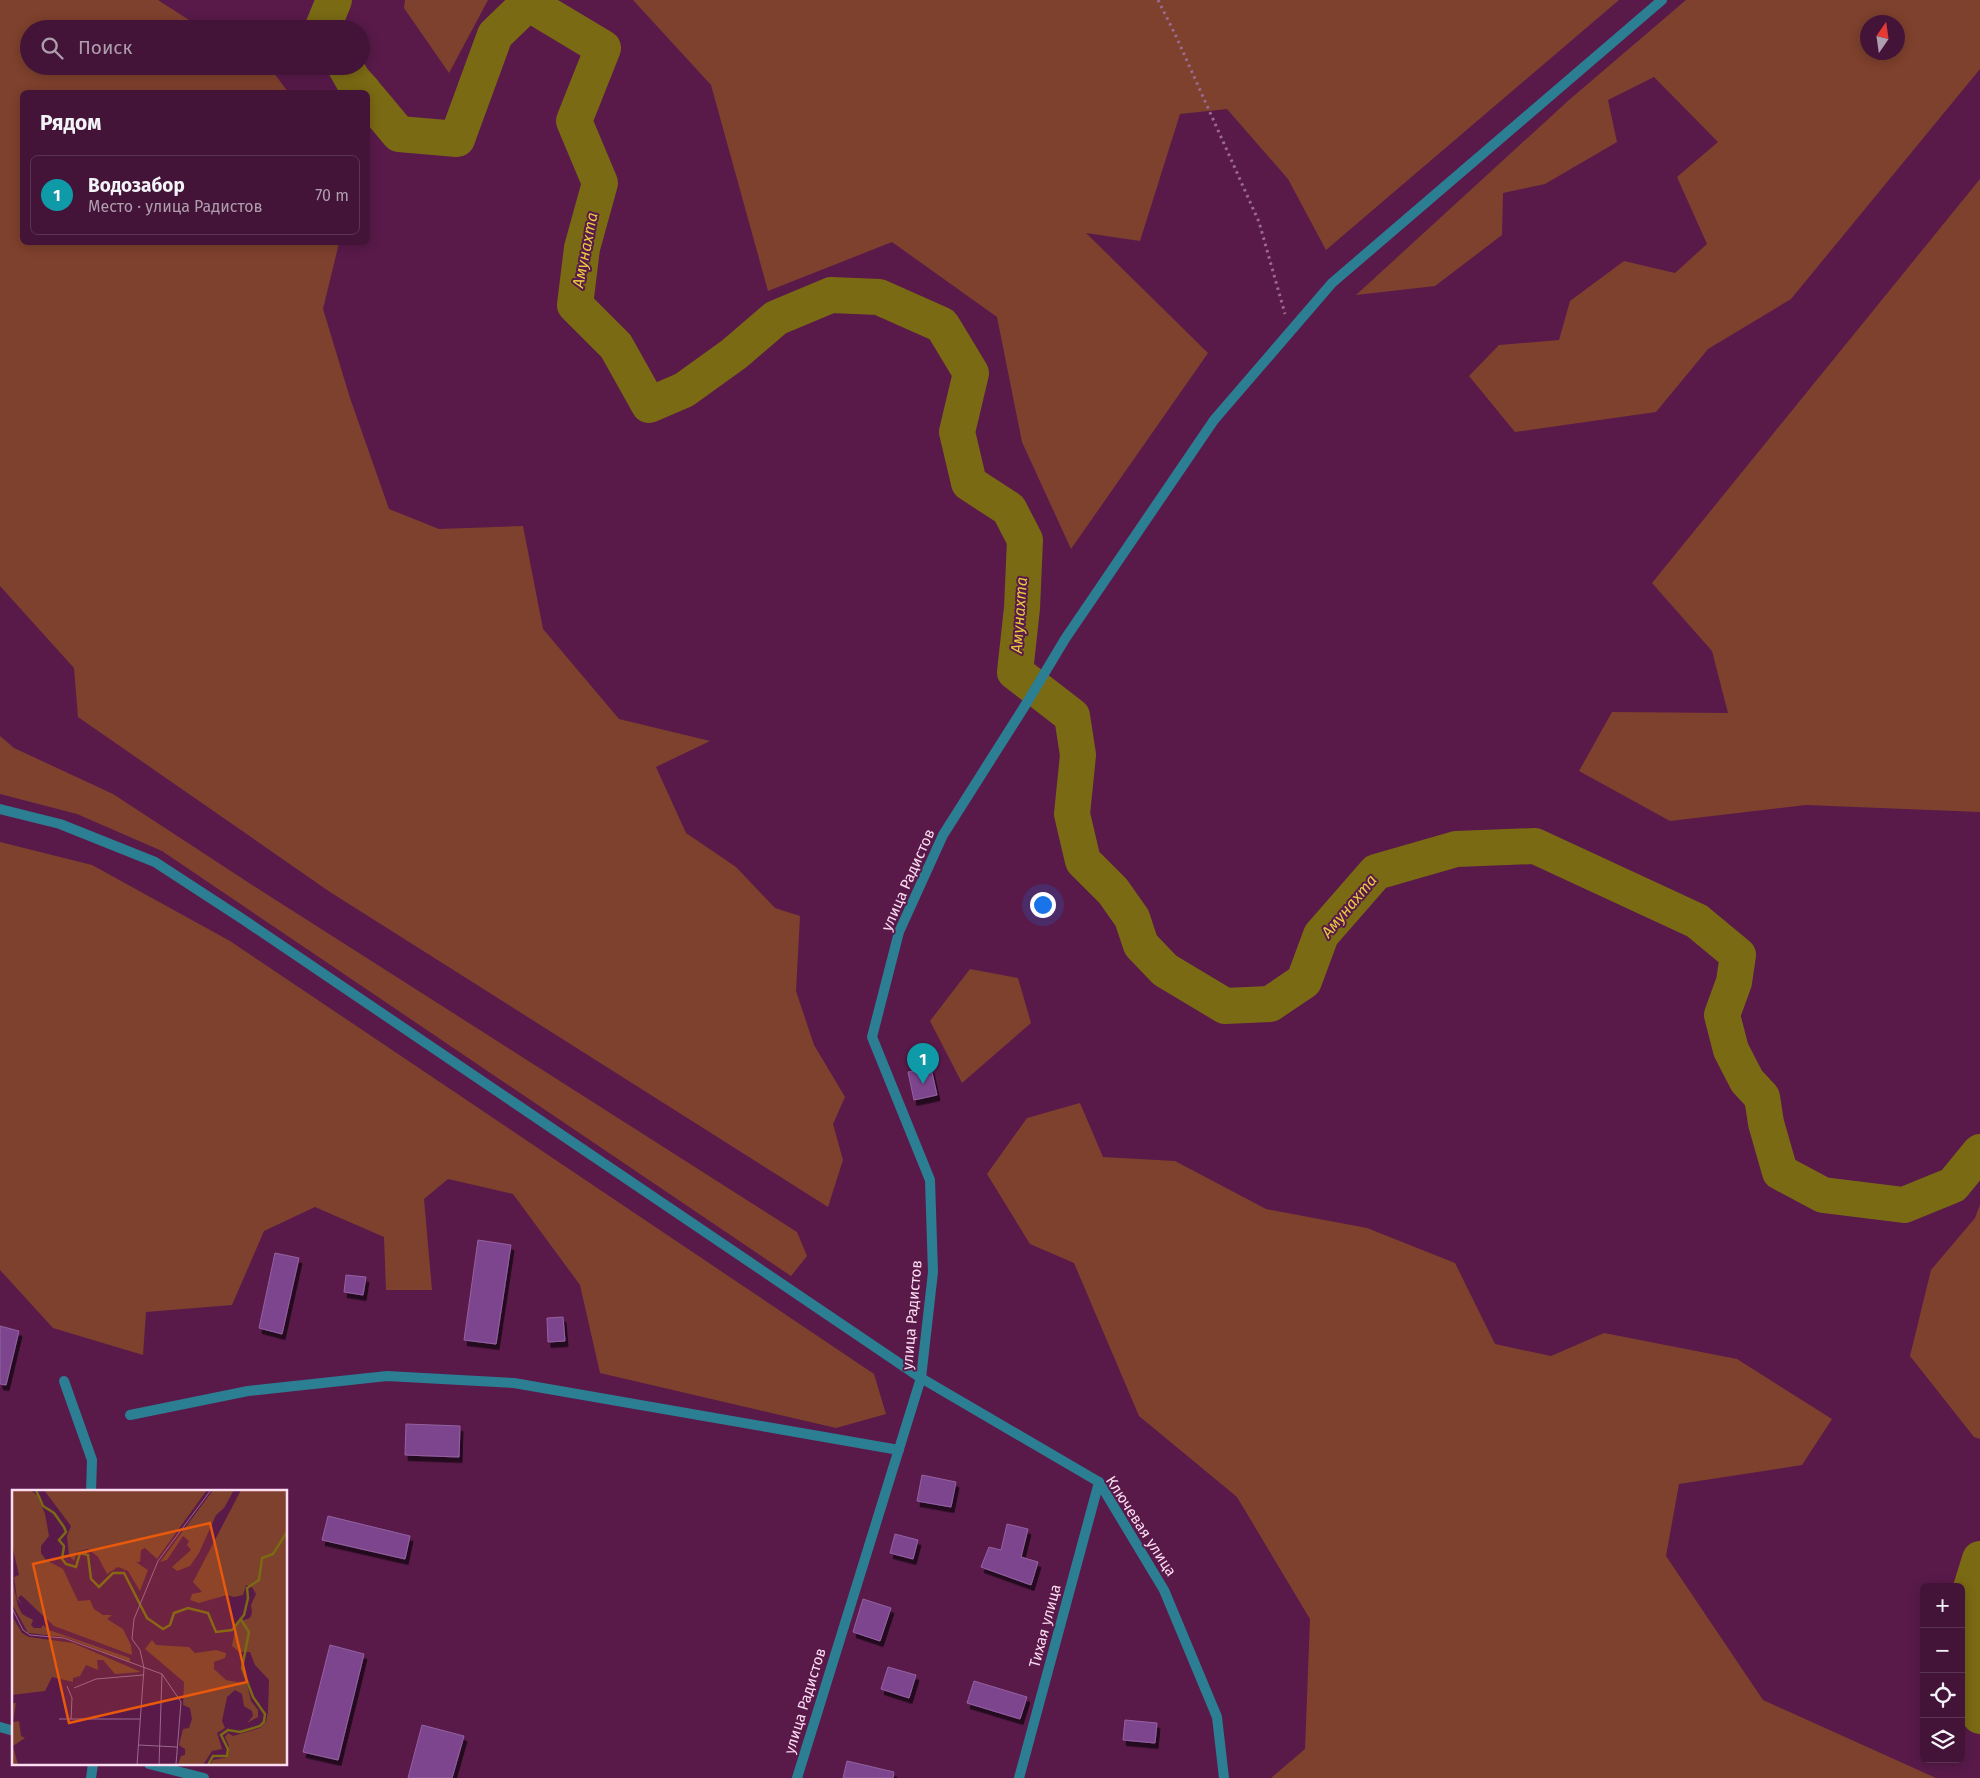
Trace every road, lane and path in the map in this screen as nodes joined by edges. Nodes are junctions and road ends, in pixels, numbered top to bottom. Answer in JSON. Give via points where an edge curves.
{"nodes":[{"id":1,"x":1158,"y":0,"type":"edge"},
{"id":2,"x":1662,"y":0,"type":"edge"},
{"id":3,"x":1290,"y":332,"type":"junction"},
{"id":4,"x":0,"y":809,"type":"edge"},
{"id":5,"x":921,"y":1378,"type":"junction"},
{"id":6,"x":64,"y":1381,"type":"dead end"},
{"id":7,"x":130,"y":1415,"type":"dead end"},
{"id":8,"x":899,"y":1450,"type":"junction"},
{"id":9,"x":1099,"y":1482,"type":"junction"},
{"id":10,"x":91,"y":1490,"type":"edge"},
{"id":11,"x":157,"y":1766,"type":"edge"},
{"id":12,"x":204,"y":1778,"type":"edge"},
{"id":13,"x":797,"y":1778,"type":"edge"},
{"id":14,"x":1019,"y":1778,"type":"edge"},
{"id":15,"x":1224,"y":1778,"type":"edge"}],
"edges":[{"from":1,"to":3,"type":"path","via":[[1260,222]]},
{"from":2,"to":3,"type":"street","name":"улица Радистов","via":[[1332,282]]},
{"from":3,"to":5,"type":"street","name":"улица Радистов","via":[[1214,420],[1065,639],[943,835],[899,932],[872,1037],[930,1180],[933,1272]]},
{"from":4,"to":5,"type":"street","name":"Ключевая улица","via":[[60,824],[155,862]]},
{"from":5,"to":8,"type":"street","name":"улица Радистов"},
{"from":5,"to":9,"type":"street","name":"Ключевая улица"},
{"from":6,"to":10,"type":"street","via":[[92,1460]]},
{"from":7,"to":8,"type":"street","via":[[248,1391],[387,1376],[514,1383]]},
{"from":8,"to":13,"type":"street","name":"улица Радистов"},
{"from":9,"to":14,"type":"street","name":"Тихая улица"},
{"from":9,"to":15,"type":"street","name":"Ключевая улица","via":[[1164,1590],[1217,1717]]},
{"from":11,"to":12,"type":"street"}]}
